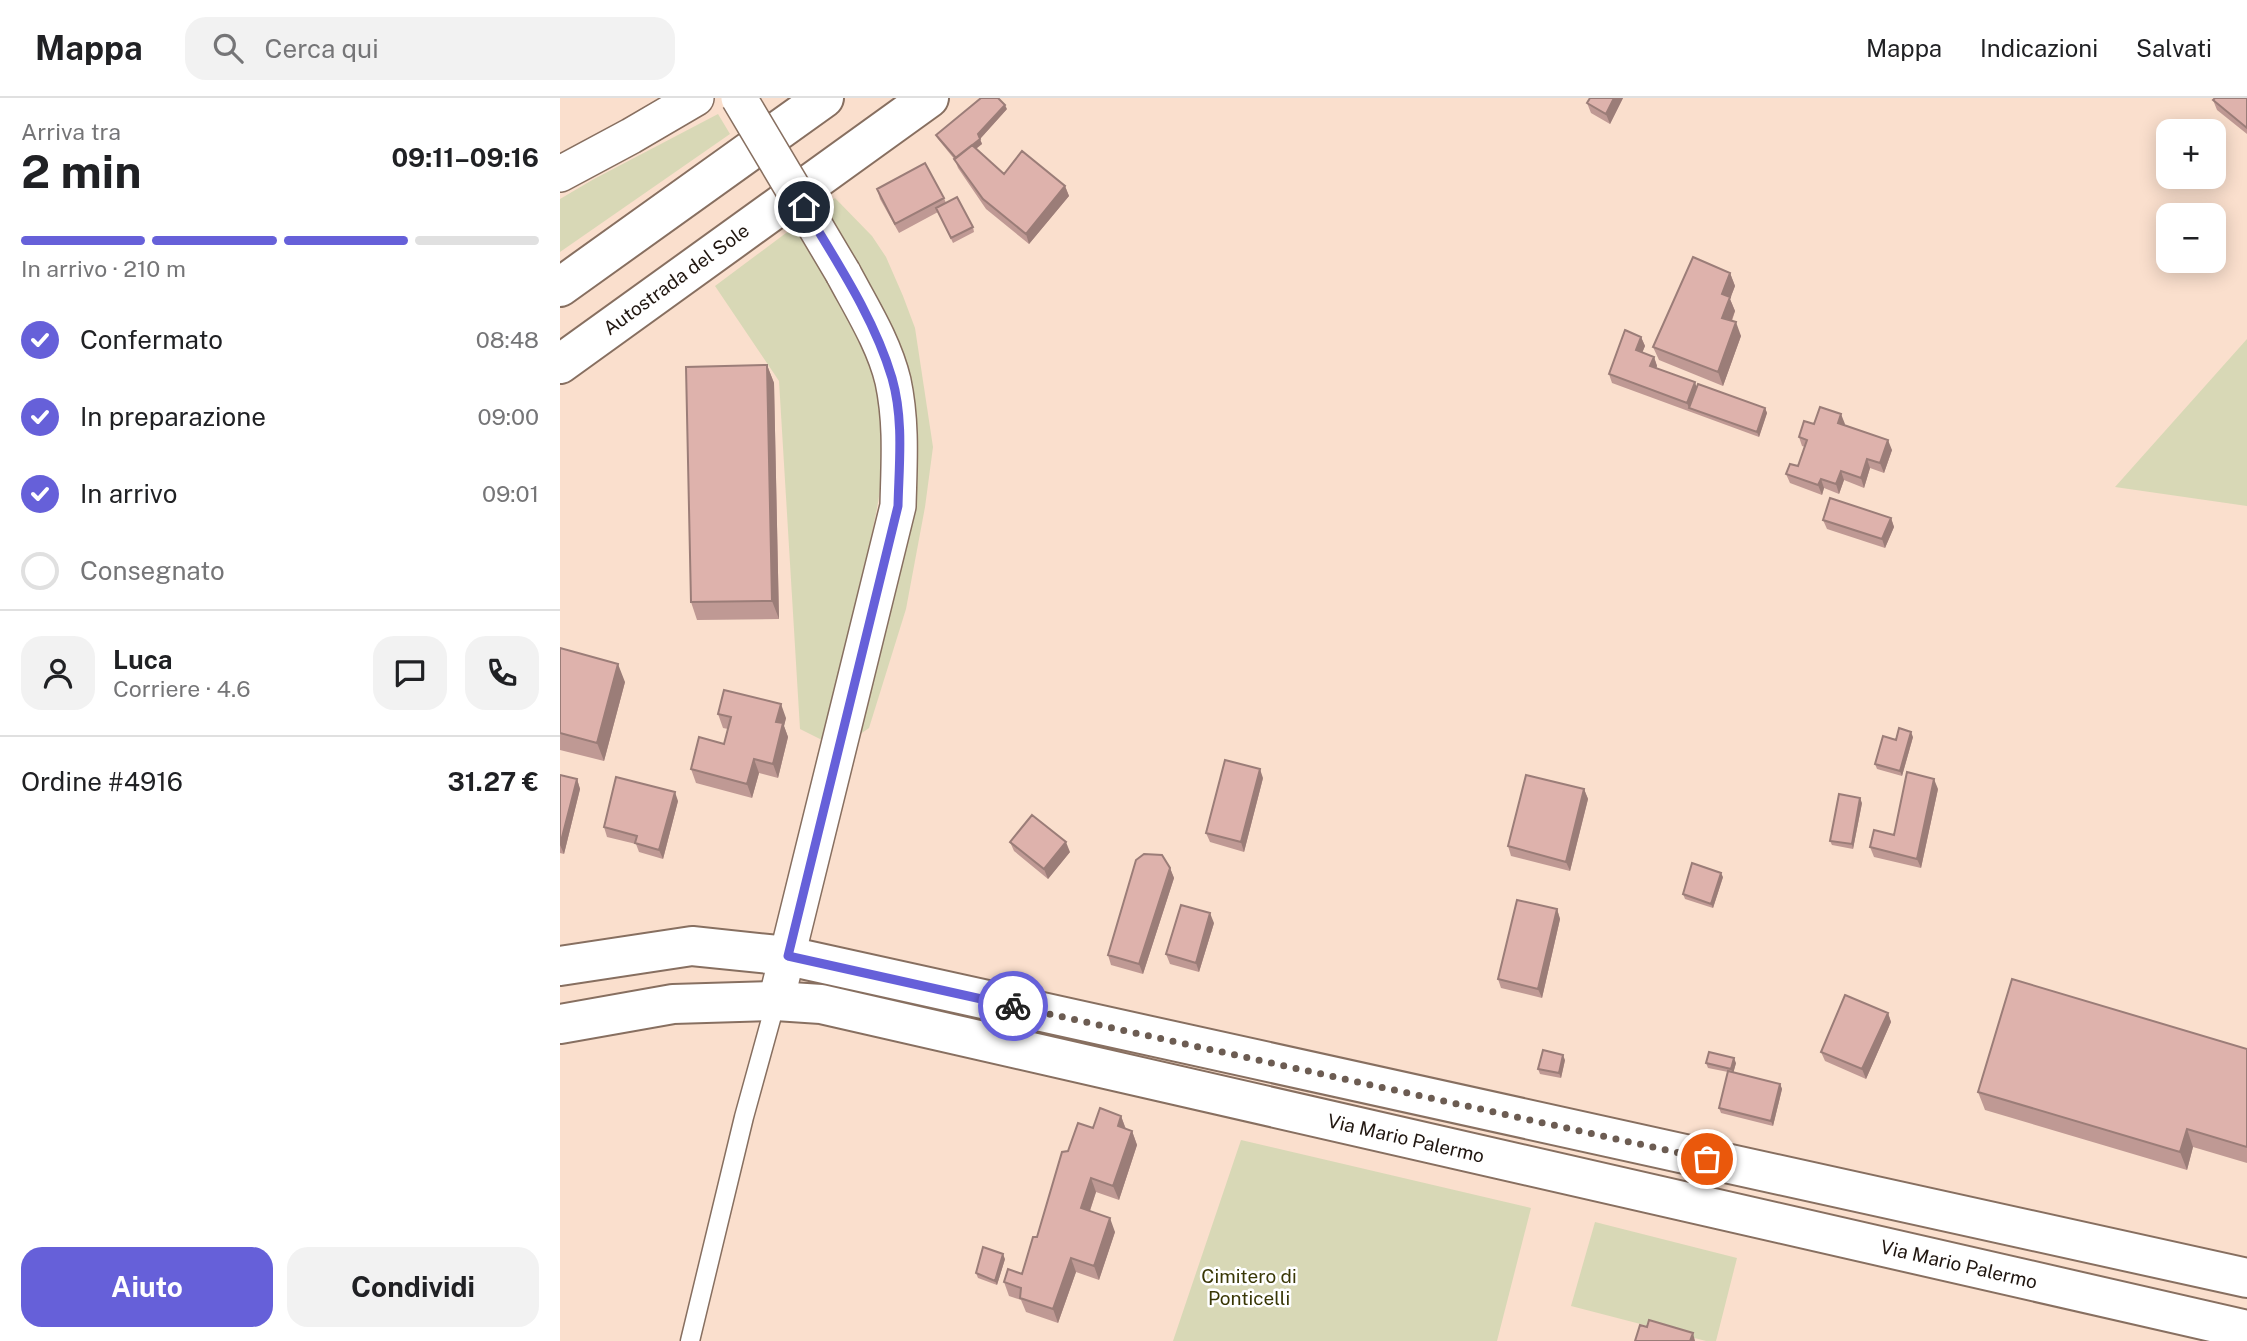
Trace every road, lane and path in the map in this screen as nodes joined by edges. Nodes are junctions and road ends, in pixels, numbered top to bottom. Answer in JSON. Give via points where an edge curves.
{"nodes":[{"id":1,"x":696,"y":98,"type":"edge"},
{"id":2,"x":739,"y":98,"type":"edge"},
{"id":3,"x":824,"y":98,"type":"edge"},
{"id":4,"x":929,"y":98,"type":"edge"},
{"id":5,"x":560,"y":174,"type":"edge"},
{"id":6,"x":560,"y":287,"type":"edge"},
{"id":7,"x":560,"y":364,"type":"edge"},
{"id":8,"x":788,"y":956,"type":"junction"},
{"id":9,"x":560,"y":966,"type":"edge"},
{"id":10,"x":776,"y":1001,"type":"junction"},
{"id":11,"x":560,"y":1024,"type":"edge"},
{"id":12,"x":2247,"y":1278,"type":"edge"},
{"id":13,"x":2247,"y":1330,"type":"edge"},
{"id":14,"x":690,"y":1341,"type":"edge"}],
"edges":[{"from":1,"to":5,"type":"street"},
{"from":2,"to":8,"type":"street","bridge":true,"via":[[878,339],[892,380],[900,434],[898,506]]},
{"from":3,"to":6,"type":"main road"},
{"from":4,"to":7,"type":"main road","name":"Autostrada del Sole"},
{"from":8,"to":9,"type":"main road","via":[[692,946]]},
{"from":8,"to":10,"type":"street"},
{"from":8,"to":12,"type":"main road"},
{"from":10,"to":11,"type":"main road","name":"Via Mario Palermo","via":[[673,1004]]},
{"from":10,"to":13,"type":"main road","name":"Via Mario Palermo","via":[[821,1004]]},
{"from":10,"to":14,"type":"lane"}]}
